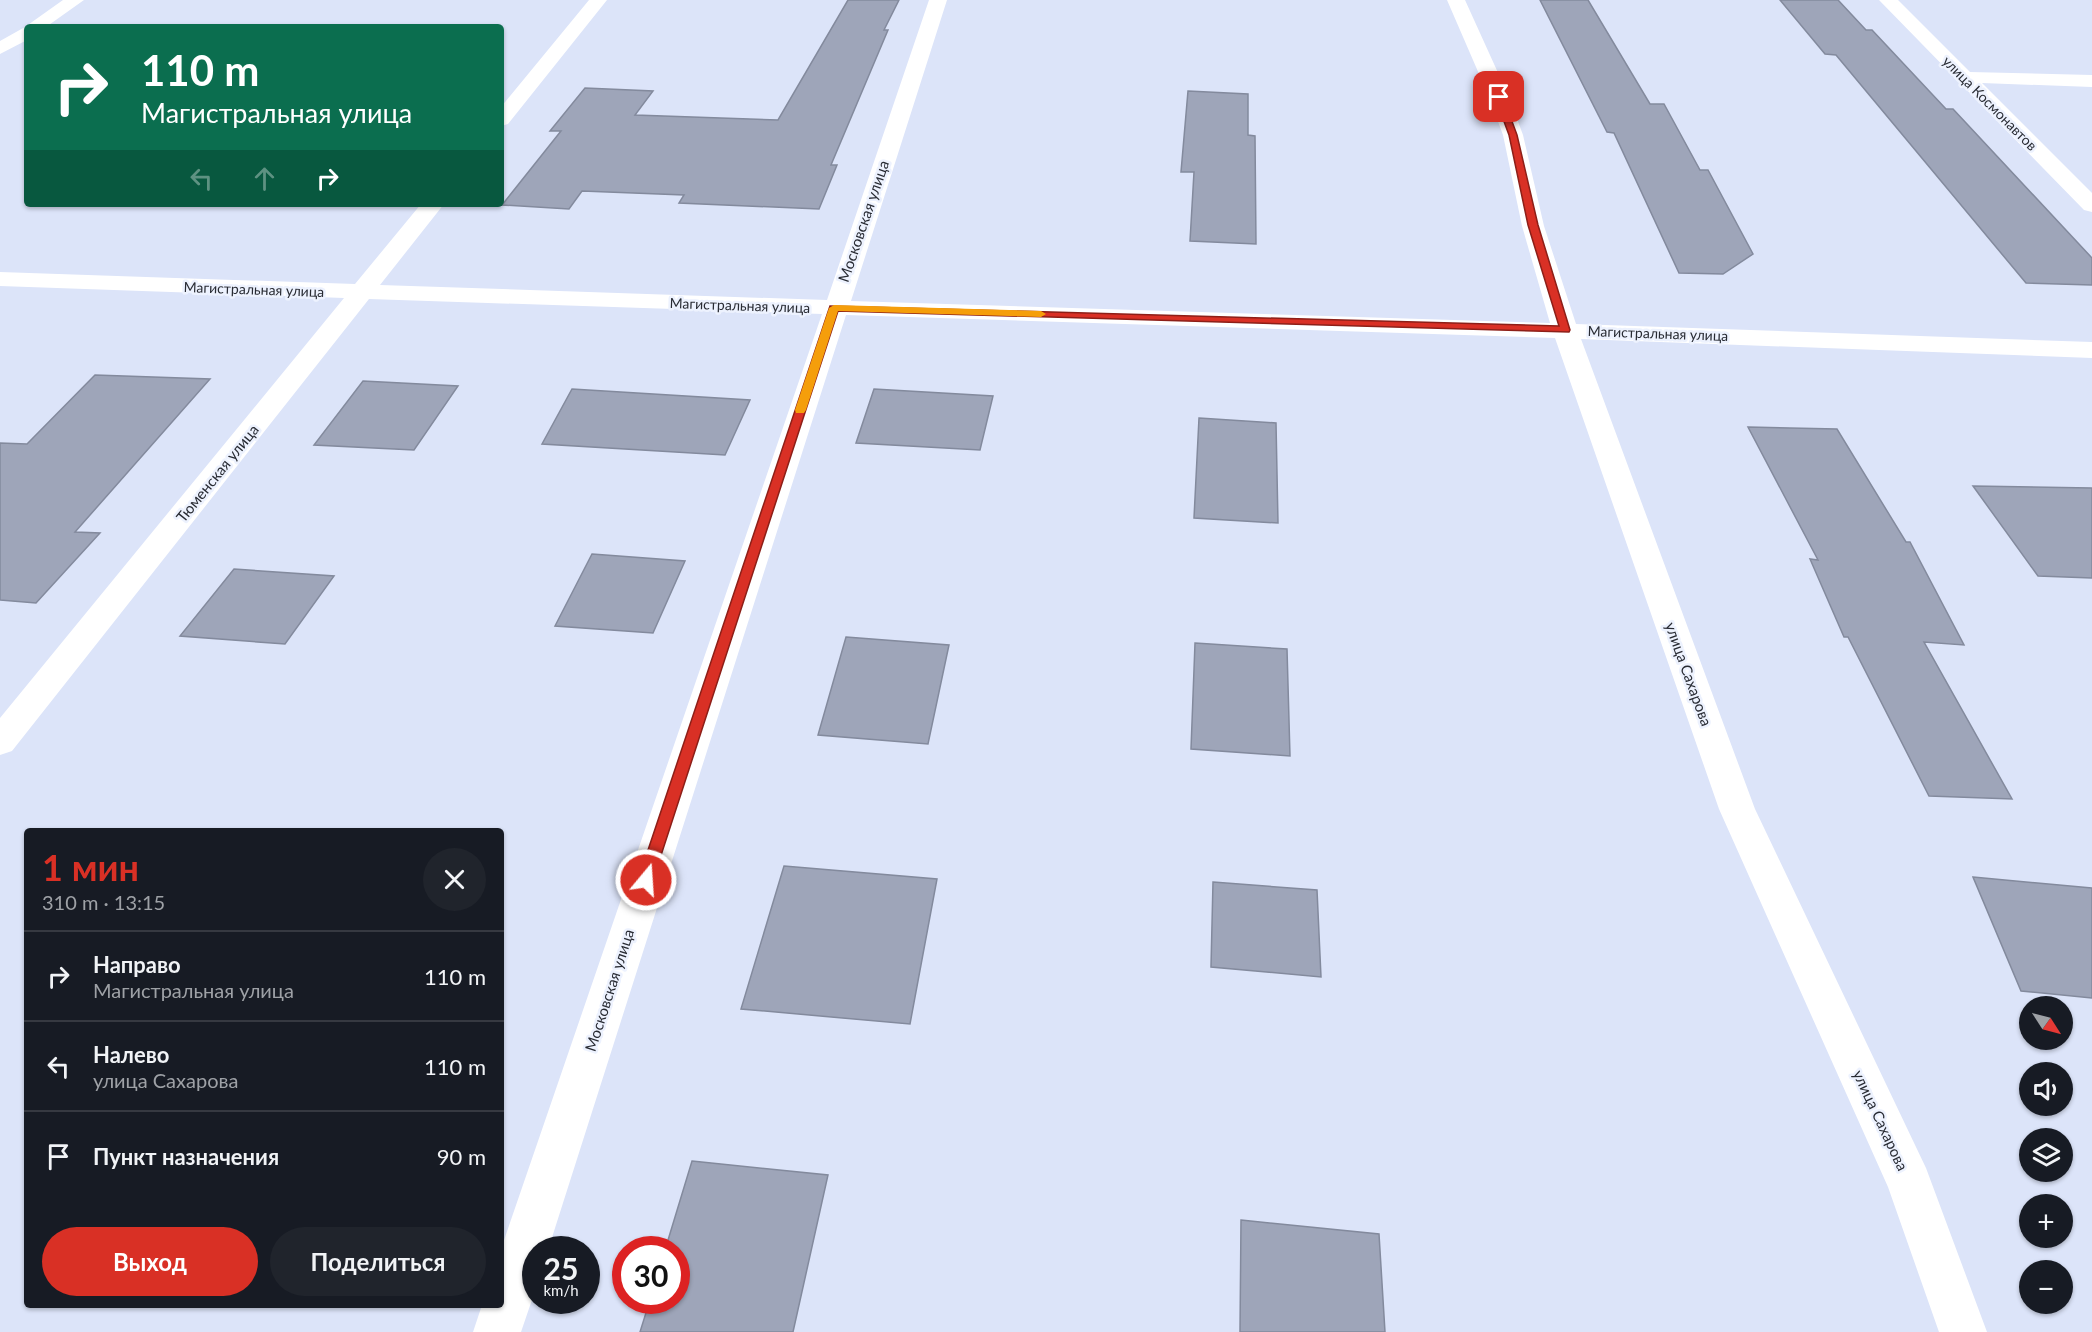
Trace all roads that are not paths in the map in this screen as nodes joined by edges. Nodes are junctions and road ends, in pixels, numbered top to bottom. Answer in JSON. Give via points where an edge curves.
{"nodes":[{"id":1,"x":75,"y":0,"type":"edge"},
{"id":2,"x":598,"y":0,"type":"edge"},
{"id":3,"x":938,"y":0,"type":"edge"},
{"id":4,"x":1456,"y":0,"type":"edge"},
{"id":5,"x":1888,"y":0,"type":"edge"},
{"id":6,"x":39,"y":24,"type":"edge"},
{"id":7,"x":24,"y":34,"type":"edge"},
{"id":8,"x":0,"y":50,"type":"edge"},
{"id":9,"x":1964,"y":77,"type":"junction"},
{"id":10,"x":2092,"y":81,"type":"edge"},
{"id":11,"x":504,"y":116,"type":"edge"},
{"id":12,"x":2092,"y":205,"type":"edge"},
{"id":13,"x":432,"y":207,"type":"edge"},
{"id":14,"x":0,"y":279,"type":"edge"},
{"id":15,"x":362,"y":293,"type":"junction"},
{"id":16,"x":834,"y":308,"type":"junction"},
{"id":17,"x":1565,"y":330,"type":"junction"},
{"id":18,"x":2092,"y":350,"type":"edge"},
{"id":19,"x":0,"y":742,"type":"edge"},
{"id":20,"x":504,"y":1308,"type":"edge"},
{"id":21,"x":504,"y":1308,"type":"edge"},
{"id":22,"x":496,"y":1332,"type":"edge"},
{"id":23,"x":1963,"y":1332,"type":"edge"}],
"edges":[{"from":1,"to":6,"type":"street"},
{"from":2,"to":11,"type":"street"},
{"from":3,"to":16,"type":"street","name":"Московская улица"},
{"from":4,"to":17,"type":"street","name":"улица Сахарова","via":[[1513,135],[1533,225]]},
{"from":5,"to":9,"type":"street","name":"улица Космонавтов"},
{"from":7,"to":8,"type":"street"},
{"from":9,"to":10,"type":"street"},
{"from":9,"to":12,"type":"street","name":"улица Космонавтов"},
{"from":13,"to":15,"type":"street","name":"Тюменская улица"},
{"from":14,"to":15,"type":"street","name":"Магистральная улица"},
{"from":15,"to":16,"type":"street","name":"Магистральная улица"},
{"from":15,"to":19,"type":"street","name":"Тюменская улица"},
{"from":16,"to":17,"type":"street","name":"Магистральная улица"},
{"from":16,"to":20,"type":"street","name":"Московская улица"},
{"from":17,"to":18,"type":"street","name":"Магистральная улица"},
{"from":17,"to":23,"type":"street","name":"улица Сахарова","via":[[1737,809],[1910,1184]]},
{"from":21,"to":22,"type":"street","name":"Московская улица"}]}
